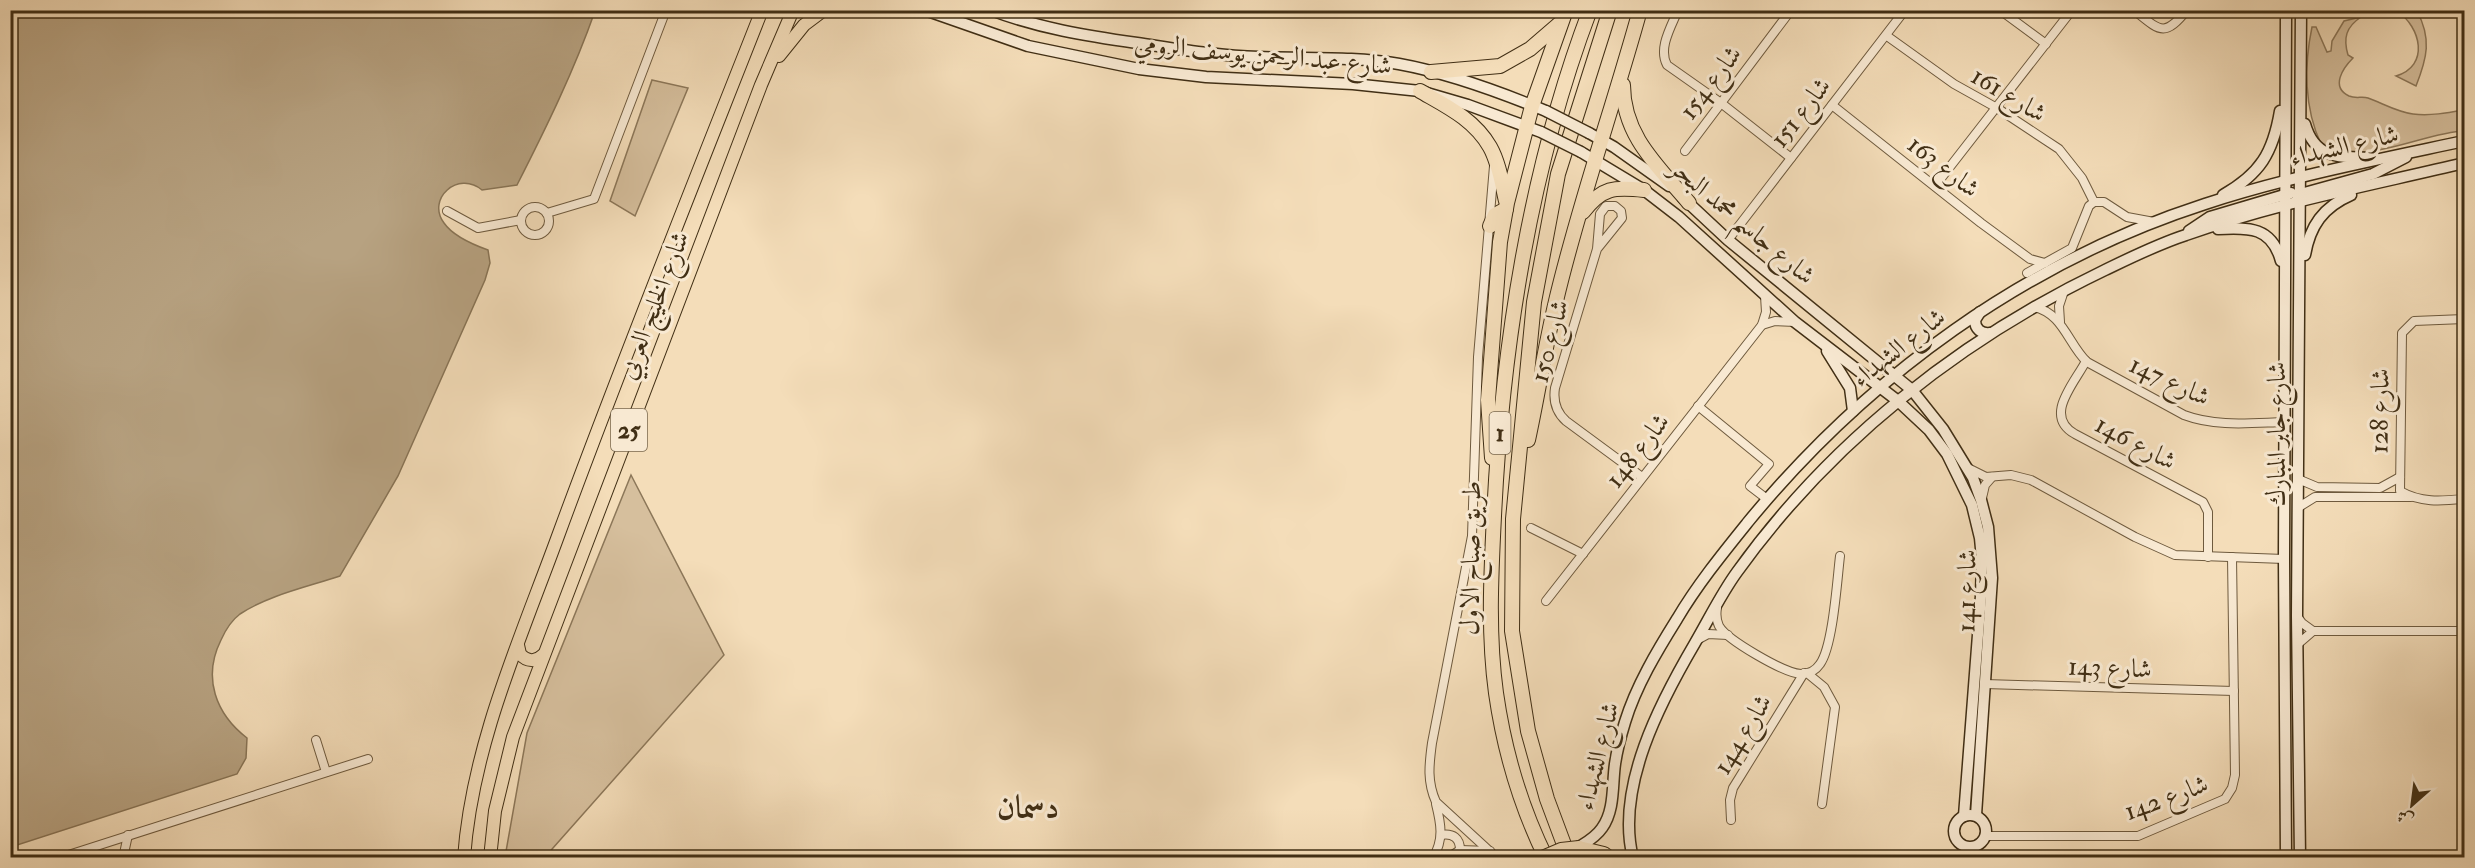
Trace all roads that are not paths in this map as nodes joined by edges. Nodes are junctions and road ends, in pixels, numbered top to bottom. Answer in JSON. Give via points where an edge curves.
{"nodes":[{"id":1,"x":666,"y":10,"type":"edge"},
{"id":2,"x":762,"y":10,"type":"edge"},
{"id":3,"x":793,"y":10,"type":"edge"},
{"id":4,"x":824,"y":10,"type":"edge"},
{"id":5,"x":925,"y":10,"type":"edge"},
{"id":6,"x":991,"y":10,"type":"edge"},
{"id":7,"x":1590,"y":10,"type":"edge"},
{"id":8,"x":1610,"y":10,"type":"edge"},
{"id":9,"x":1640,"y":10,"type":"edge"},
{"id":10,"x":1678,"y":10,"type":"edge"},
{"id":11,"x":1791,"y":10,"type":"edge"},
{"id":12,"x":1905,"y":10,"type":"edge"},
{"id":13,"x":2000,"y":10,"type":"edge"},
{"id":14,"x":2072,"y":10,"type":"edge"},
{"id":15,"x":2134,"y":10,"type":"edge"},
{"id":16,"x":2187,"y":10,"type":"edge"},
{"id":17,"x":2286,"y":10,"type":"edge"},
{"id":18,"x":2301,"y":10,"type":"edge"},
{"id":19,"x":935,"y":13,"type":"edge"},
{"id":20,"x":1563,"y":17,"type":"edge"},
{"id":21,"x":1887,"y":36,"type":"junction"},
{"id":22,"x":2046,"y":44,"type":"junction"},
{"id":23,"x":1623,"y":71,"type":"junction"},
{"id":24,"x":1431,"y":72,"type":"junction"},
{"id":25,"x":2285,"y":75,"type":"junction"},
{"id":26,"x":761,"y":85,"type":"junction"},
{"id":27,"x":1420,"y":91,"type":"junction"},
{"id":28,"x":1721,"y":103,"type":"junction"},
{"id":29,"x":1832,"y":105,"type":"junction"},
{"id":30,"x":1533,"y":106,"type":"junction"},
{"id":31,"x":1997,"y":108,"type":"junction"},
{"id":32,"x":2301,"y":108,"type":"junction"},
{"id":33,"x":1527,"y":126,"type":"junction"},
{"id":34,"x":1595,"y":136,"type":"junction"},
{"id":35,"x":2464,"y":141,"type":"edge"},
{"id":36,"x":1685,"y":151,"type":"dead end"},
{"id":37,"x":2416,"y":151,"type":"junction"},
{"id":38,"x":1494,"y":158,"type":"junction"},
{"id":39,"x":1791,"y":158,"type":"junction"},
{"id":40,"x":2386,"y":158,"type":"junction"},
{"id":41,"x":1595,"y":159,"type":"junction"},
{"id":42,"x":2464,"y":163,"type":"edge"},
{"id":43,"x":2301,"y":178,"type":"junction"},
{"id":44,"x":2284,"y":183,"type":"junction"},
{"id":45,"x":2380,"y":183,"type":"junction"},
{"id":46,"x":1935,"y":186,"type":"junction"},
{"id":47,"x":1644,"y":190,"type":"junction"},
{"id":48,"x":2300,"y":198,"type":"junction"},
{"id":49,"x":2285,"y":201,"type":"junction"},
{"id":50,"x":1689,"y":202,"type":"junction"},
{"id":51,"x":2094,"y":202,"type":"junction"},
{"id":52,"x":2206,"y":203,"type":"junction"},
{"id":53,"x":1506,"y":206,"type":"junction"},
{"id":54,"x":447,"y":210,"type":"dead end"},
{"id":55,"x":547,"y":213,"type":"junction"},
{"id":56,"x":1578,"y":219,"type":"junction"},
{"id":57,"x":521,"y":220,"type":"junction"},
{"id":58,"x":2156,"y":222,"type":"junction"},
{"id":59,"x":1490,"y":226,"type":"junction"},
{"id":60,"x":2189,"y":234,"type":"junction"},
{"id":61,"x":1728,"y":240,"type":"junction"},
{"id":62,"x":1597,"y":249,"type":"junction"},
{"id":63,"x":2030,"y":259,"type":"junction"},
{"id":64,"x":2045,"y":263,"type":"junction"},
{"id":65,"x":2027,"y":273,"type":"junction"},
{"id":66,"x":2285,"y":285,"type":"junction"},
{"id":67,"x":2020,"y":286,"type":"junction"},
{"id":68,"x":2065,"y":289,"type":"junction"},
{"id":69,"x":2300,"y":291,"type":"junction"},
{"id":70,"x":1765,"y":296,"type":"junction"},
{"id":71,"x":2033,"y":307,"type":"junction"},
{"id":72,"x":1980,"y":312,"type":"junction"},
{"id":73,"x":2464,"y":320,"type":"edge"},
{"id":74,"x":1795,"y":322,"type":"junction"},
{"id":75,"x":2060,"y":324,"type":"junction"},
{"id":76,"x":1762,"y":325,"type":"junction"},
{"id":77,"x":1990,"y":333,"type":"junction"},
{"id":78,"x":1822,"y":343,"type":"junction"},
{"id":79,"x":2086,"y":361,"type":"junction"},
{"id":80,"x":1894,"y":376,"type":"junction"},
{"id":81,"x":1881,"y":386,"type":"junction"},
{"id":82,"x":1912,"y":390,"type":"junction"},
{"id":83,"x":1898,"y":401,"type":"junction"},
{"id":84,"x":1698,"y":406,"type":"junction"},
{"id":85,"x":1853,"y":411,"type":"junction"},
{"id":86,"x":2284,"y":422,"type":"junction"},
{"id":87,"x":1966,"y":466,"type":"junction"},
{"id":88,"x":1642,"y":477,"type":"junction"},
{"id":89,"x":1992,"y":477,"type":"junction"},
{"id":90,"x":2400,"y":477,"type":"junction"},
{"id":91,"x":2298,"y":479,"type":"junction"},
{"id":92,"x":1495,"y":480,"type":"junction"},
{"id":93,"x":2411,"y":497,"type":"junction"},
{"id":94,"x":2464,"y":499,"type":"edge"},
{"id":95,"x":1767,"y":500,"type":"junction"},
{"id":96,"x":1982,"y":500,"type":"junction"},
{"id":97,"x":2299,"y":507,"type":"junction"},
{"id":98,"x":1513,"y":519,"type":"junction"},
{"id":99,"x":1531,"y":528,"type":"dead end"},
{"id":100,"x":1583,"y":554,"type":"junction"},
{"id":101,"x":1840,"y":556,"type":"dead end"},
{"id":102,"x":2208,"y":557,"type":"junction"},
{"id":103,"x":2232,"y":557,"type":"junction"},
{"id":104,"x":2284,"y":559,"type":"junction"},
{"id":105,"x":1721,"y":596,"type":"junction"},
{"id":106,"x":1546,"y":601,"type":"dead end"},
{"id":107,"x":2297,"y":616,"type":"junction"},
{"id":108,"x":2313,"y":631,"type":"junction"},
{"id":109,"x":2464,"y":631,"type":"edge"},
{"id":110,"x":1728,"y":635,"type":"junction"},
{"id":111,"x":1696,"y":640,"type":"junction"},
{"id":112,"x":2298,"y":644,"type":"junction"},
{"id":113,"x":518,"y":645,"type":"junction"},
{"id":114,"x":543,"y":655,"type":"junction"},
{"id":115,"x":1805,"y":673,"type":"junction"},
{"id":116,"x":1985,"y":684,"type":"junction"},
{"id":117,"x":2234,"y":691,"type":"junction"},
{"id":118,"x":316,"y":740,"type":"dead end"},
{"id":119,"x":368,"y":759,"type":"dead end"},
{"id":120,"x":326,"y":772,"type":"junction"},
{"id":121,"x":1436,"y":802,"type":"junction"},
{"id":122,"x":1822,"y":804,"type":"dead end"},
{"id":123,"x":1976,"y":815,"type":"junction"},
{"id":124,"x":1964,"y":816,"type":"junction"},
{"id":125,"x":1731,"y":820,"type":"dead end"},
{"id":126,"x":128,"y":835,"type":"junction"},
{"id":127,"x":1441,"y":835,"type":"junction"},
{"id":128,"x":1986,"y":836,"type":"junction"},
{"id":129,"x":1460,"y":850,"type":"junction"},
{"id":130,"x":1574,"y":852,"type":"edge"},
{"id":131,"x":1969,"y":852,"type":"edge"},
{"id":132,"x":1494,"y":854,"type":"edge"},
{"id":133,"x":59,"y":858,"type":"edge"},
{"id":134,"x":123,"y":858,"type":"edge"},
{"id":135,"x":464,"y":858,"type":"edge"},
{"id":136,"x":490,"y":858,"type":"edge"},
{"id":137,"x":1433,"y":858,"type":"edge"},
{"id":138,"x":1448,"y":858,"type":"edge"},
{"id":139,"x":1540,"y":858,"type":"edge"},
{"id":140,"x":1546,"y":858,"type":"edge"},
{"id":141,"x":1611,"y":858,"type":"edge"},
{"id":142,"x":1633,"y":858,"type":"edge"},
{"id":143,"x":2286,"y":858,"type":"edge"},
{"id":144,"x":2300,"y":858,"type":"edge"}],
"edges":[{"from":1,"to":55,"type":"street","via":[[594,199]]},
{"from":2,"to":113,"type":"main road","name":"شارع الخليج العربي","number":"25","via":[[604,411]]},
{"from":3,"to":26,"type":"main road","name":"شارع الخليج العربي","number":"25"},
{"from":4,"to":26,"type":"main road","via":[[794,36]]},
{"from":5,"to":19,"type":"main road","name":"شارع عبد الرحمن يوسف الرومي"},
{"from":6,"to":24,"type":"main road","name":"شارع عبد الرحمن يوسف الرومي","via":[[1026,23],[1210,54],[1325,57],[1398,64]]},
{"from":7,"to":92,"type":"highway","name":"طريق صباح الاول","number":"1","via":[[1571,62],[1527,232]]},
{"from":8,"to":98,"type":"highway","name":"طريق صباح الاول","number":"1","via":[[1558,174],[1534,302]]},
{"from":9,"to":23,"type":"highway"},
{"from":10,"to":28,"type":"street","via":[[1664,45],[1664,60]]},
{"from":11,"to":28,"type":"street","name":"شارع 154"},
{"from":12,"to":21,"type":"street","name":"شارع 151"},
{"from":13,"to":22,"type":"street"},
{"from":14,"to":22,"type":"street"},
{"from":15,"to":16,"type":"street","via":[[2155,26],[2167,29]]},
{"from":17,"to":25,"type":"main road","name":"شارع جابر المبارك"},
{"from":18,"to":32,"type":"main road","name":"شارع جابر المبارك"},
{"from":19,"to":27,"type":"main road","name":"شارع عبد الرحمن يوسف الرومي","via":[[1028,46],[1139,69]]},
{"from":20,"to":24,"type":"highway","via":[[1530,49],[1500,66]]},
{"from":20,"to":30,"type":"highway"},
{"from":21,"to":29,"type":"street","name":"شارع 151"},
{"from":21,"to":31,"type":"street","name":"شارع 161","via":[[1954,84]]},
{"from":22,"to":31,"type":"street"},
{"from":23,"to":34,"type":"highway"},
{"from":23,"to":50,"type":"highway","via":[[1623,101],[1629,126]]},
{"from":24,"to":30,"type":"main road","name":"شارع عبد الرحمن يوسف الرومي"},
{"from":25,"to":44,"type":"main road","name":"شارع جابر المبارك"},
{"from":25,"to":52,"type":"main road","via":[[2277,128],[2266,159],[2247,180]]},
{"from":26,"to":114,"type":"main road","name":"شارع الخليج العربي","number":"25"},
{"from":27,"to":33,"type":"main road","name":"شارع عبد الرحمن يوسف الرومي"},
{"from":27,"to":38,"type":"highway","via":[[1464,117],[1478,130]]},
{"from":28,"to":36,"type":"street","name":"شارع 154"},
{"from":28,"to":39,"type":"street"},
{"from":29,"to":39,"type":"street","name":"شارع 151"},
{"from":29,"to":46,"type":"street","name":"شارع 163"},
{"from":30,"to":33,"type":"highway"},
{"from":30,"to":34,"type":"main road","name":"شارع جاسم محمد البحر","bridge":true},
{"from":31,"to":46,"type":"street"},
{"from":31,"to":51,"type":"street","name":"شارع 161","via":[[2067,157]]},
{"from":32,"to":40,"type":"main road","via":[[2309,137],[2320,150],[2340,156]]},
{"from":32,"to":43,"type":"main road","name":"شارع جابر المبارك"},
{"from":33,"to":41,"type":"main road","name":"شارع جاسم محمد البحر","bridge":true},
{"from":33,"to":53,"type":"highway"},
{"from":34,"to":41,"type":"highway"},
{"from":34,"to":50,"type":"main road","name":"شارع جاسم محمد البحر"},
{"from":35,"to":37,"type":"main road","name":"شارع الشهداء"},
{"from":37,"to":40,"type":"main road","name":"شارع الشهداء"},
{"from":37,"to":48,"type":"main road","via":[[2373,174]]},
{"from":38,"to":53,"type":"highway"},
{"from":38,"to":59,"type":"street"},
{"from":39,"to":61,"type":"street","name":"شارع 151"},
{"from":40,"to":43,"type":"main road","name":"شارع الشهداء"},
{"from":41,"to":47,"type":"main road","name":"شارع جاسم محمد البحر"},
{"from":41,"to":56,"type":"highway"},
{"from":42,"to":45,"type":"main road","name":"شارع الشهداء"},
{"from":43,"to":44,"type":"main road","name":"شارع الشهداء"},
{"from":43,"to":48,"type":"main road","name":"شارع جابر المبارك"},
{"from":43,"to":49,"type":"main road"},
{"from":44,"to":49,"type":"main road","name":"شارع جابر المبارك"},
{"from":44,"to":52,"type":"main road","name":"شارع الشهداء"},
{"from":45,"to":48,"type":"main road","name":"شارع الشهداء"},
{"from":45,"to":69,"type":"main road","via":[[2339,201],[2320,216],[2307,243]]},
{"from":46,"to":63,"type":"street","name":"شارع 163"},
{"from":47,"to":56,"type":"highway","via":[[1624,188],[1601,193]]},
{"from":47,"to":70,"type":"main road","name":"شارع جاسم محمد البحر"},
{"from":48,"to":49,"type":"main road"},
{"from":48,"to":69,"type":"main road","name":"شارع جابر المبارك"},
{"from":49,"to":60,"type":"main road","name":"شارع الشهداء"},
{"from":49,"to":66,"type":"main road","name":"شارع جابر المبارك"},
{"from":50,"to":61,"type":"main road","name":"شارع جاسم محمد البحر"},
{"from":51,"to":58,"type":"street","via":[[2104,202],[2127,217]]},
{"from":51,"to":64,"type":"street","via":[[2072,248]]},
{"from":52,"to":58,"type":"main road","name":"شارع الشهداء"},
{"from":53,"to":59,"type":"highway"},
{"from":53,"to":92,"type":"highway","via":[[1488,400]]},
{"from":54,"to":57,"type":"street","via":[[478,228]]},
{"from":55,"to":57,"type":"street","via":[[528,209]]},
{"from":55,"to":57,"type":"street","via":[[549,226],[539,235],[526,232]]},
{"from":56,"to":98,"type":"highway","via":[[1556,301]]},
{"from":58,"to":67,"type":"main road","name":"شارع الشهداء","via":[[2076,256]]},
{"from":59,"to":121,"type":"street","via":[[1478,357],[1472,536],[1432,743],[1428,773]]},
{"from":60,"to":66,"type":"main road","via":[[2226,228],[2265,234],[2277,248]]},
{"from":60,"to":68,"type":"main road","name":"شارع الشهداء"},
{"from":61,"to":80,"type":"main road","name":"شارع جاسم محمد البحر"},
{"from":62,"to":62,"type":"street","name":"شارع 150","via":[[1622,218],[1622,211],[1615,206],[1606,206],[1601,211]]},
{"from":62,"to":88,"type":"street","name":"شارع 150","via":[[1555,388],[1555,404],[1566,422]]},
{"from":63,"to":64,"type":"street","name":"شارع 163"},
{"from":63,"to":65,"type":"street"},
{"from":64,"to":65,"type":"street"},
{"from":65,"to":67,"type":"street"},
{"from":66,"to":86,"type":"main road","name":"شارع جابر المبارك"},
{"from":67,"to":72,"type":"main road","name":"شارع الشهداء"},
{"from":68,"to":71,"type":"main road","name":"شارع الشهداء"},
{"from":68,"to":75,"type":"street","via":[[2059,306]]},
{"from":69,"to":91,"type":"main road","name":"شارع جابر المبارك"},
{"from":70,"to":74,"type":"main road","name":"شارع جاسم محمد البحر"},
{"from":70,"to":76,"type":"street"},
{"from":71,"to":75,"type":"street","name":"شارع 147","via":[[2049,312]]},
{"from":71,"to":77,"type":"main road","name":"شارع الشهداء"},
{"from":72,"to":77,"type":"main road","via":[[1975,325],[1981,332]]},
{"from":72,"to":80,"type":"main road","name":"شارع الشهداء"},
{"from":73,"to":90,"type":"street","name":"شارع 128","via":[[2414,321],[2402,333]]},
{"from":74,"to":76,"type":"street"},
{"from":74,"to":78,"type":"main road","name":"شارع جاسم محمد البحر"},
{"from":75,"to":79,"type":"street","name":"شارع 147"},
{"from":76,"to":84,"type":"street","name":"شارع 148"},
{"from":77,"to":82,"type":"main road","name":"شارع الشهداء"},
{"from":78,"to":81,"type":"main road","name":"شارع جاسم محمد البحر"},
{"from":78,"to":85,"type":"main road","via":[[1850,388]]},
{"from":79,"to":86,"type":"street","name":"شارع 147","via":[[2192,418],[2220,423]]},
{"from":79,"to":102,"type":"street","name":"شارع 146","via":[[2061,407],[2062,422],[2076,434],[2203,502],[2208,512]]},
{"from":80,"to":81,"type":"main road","name":"شارع الشهداء"},
{"from":80,"to":82,"type":"main road","name":"شارع جاسم محمد البحر"},
{"from":81,"to":83,"type":"main road","name":"شارع جاسم محمد البحر"},
{"from":81,"to":85,"type":"main road","name":"شارع الشهداء"},
{"from":82,"to":83,"type":"main road","name":"شارع الشهداء"},
{"from":82,"to":87,"type":"main road","name":"شارع 141"},
{"from":83,"to":105,"type":"main road","name":"شارع الشهداء","via":[[1854,438],[1818,476],[1765,535]]},
{"from":83,"to":124,"type":"main road","name":"شارع 141","via":[[1929,430],[1947,454],[1966,489],[1980,538],[1981,596]]},
{"from":84,"to":88,"type":"street","name":"شارع 148"},
{"from":84,"to":95,"type":"street","via":[[1769,464],[1750,486]]},
{"from":85,"to":95,"type":"main road","name":"شارع الشهداء"},
{"from":86,"to":104,"type":"main road","name":"شارع جابر المبارك"},
{"from":87,"to":89,"type":"street","via":[[1979,475]]},
{"from":87,"to":96,"type":"main road","name":"شارع 141"},
{"from":88,"to":100,"type":"street","name":"شارع 148"},
{"from":89,"to":96,"type":"street","via":[[1984,485]]},
{"from":89,"to":102,"type":"street","via":[[2024,478],[2160,549],[2175,555]]},
{"from":90,"to":91,"type":"street","via":[[2380,488],[2317,487]]},
{"from":90,"to":93,"type":"street","name":"شارع 128","via":[[2400,491]]},
{"from":91,"to":97,"type":"main road","name":"شارع جابر المبارك"},
{"from":92,"to":140,"type":"highway","name":"طريق صباح الاول","number":"1","via":[[1492,657],[1515,777]]},
{"from":93,"to":94,"type":"street","via":[[2430,502]]},
{"from":93,"to":97,"type":"street","via":[[2315,498]]},
{"from":95,"to":130,"type":"main road","name":"شارع الشهداء","via":[[1698,587],[1651,664],[1625,722],[1608,816],[1594,837]]},
{"from":96,"to":116,"type":"main road","name":"شارع 141","via":[[1992,578]]},
{"from":97,"to":107,"type":"main road","name":"شارع جابر المبارك"},
{"from":98,"to":130,"type":"highway","name":"طريق صباح الاول","number":"1","via":[[1512,632],[1528,731],[1547,799]]},
{"from":99,"to":100,"type":"street"},
{"from":100,"to":106,"type":"street","name":"شارع 148"},
{"from":101,"to":115,"type":"street","name":"شارع 144","via":[[1826,651],[1819,666]]},
{"from":102,"to":103,"type":"street"},
{"from":103,"to":104,"type":"street"},
{"from":103,"to":117,"type":"street","name":"شارع 142"},
{"from":104,"to":143,"type":"main road","name":"شارع جابر المبارك"},
{"from":105,"to":110,"type":"street","via":[[1716,620]]},
{"from":105,"to":111,"type":"main road","name":"شارع الشهداء"},
{"from":107,"to":108,"type":"street"},
{"from":107,"to":112,"type":"main road","name":"شارع جابر المبارك"},
{"from":108,"to":109,"type":"street"},
{"from":108,"to":112,"type":"street"},
{"from":110,"to":111,"type":"street","via":[[1708,634]]},
{"from":110,"to":115,"type":"street","name":"شارع 144","via":[[1785,670]]},
{"from":111,"to":142,"type":"main road","name":"شارع الشهداء","via":[[1656,712],[1643,749],[1631,809]]},
{"from":112,"to":144,"type":"main road","name":"شارع جابر المبارك"},
{"from":113,"to":114,"type":"main road","via":[[520,654],[528,660]]},
{"from":113,"to":135,"type":"main road","name":"شارع الخليج العربي","number":"25","via":[[476,779]]},
{"from":114,"to":136,"type":"main road","name":"شارع الخليج العربي","number":"25","via":[[506,762]]},
{"from":115,"to":122,"type":"street","via":[[1824,687],[1835,707]]},
{"from":115,"to":125,"type":"street","name":"شارع 144","via":[[1733,788]]},
{"from":116,"to":117,"type":"street","name":"شارع 143"},
{"from":116,"to":123,"type":"main road","name":"شارع 141"},
{"from":117,"to":128,"type":"street","name":"شارع 142","via":[[2235,775],[2224,799],[2135,837]]},
{"from":118,"to":120,"type":"street"},
{"from":119,"to":120,"type":"street"},
{"from":120,"to":126,"type":"street"},
{"from":121,"to":127,"type":"street"},
{"from":121,"to":132,"type":"street"},
{"from":123,"to":124,"type":"main road"},
{"from":123,"to":128,"type":"main road","via":[[1985,824]]},
{"from":124,"to":131,"type":"main road","via":[[1954,829],[1956,840]]},
{"from":126,"to":133,"type":"street"},
{"from":126,"to":134,"type":"street"},
{"from":127,"to":129,"type":"street","via":[[1456,837]]},
{"from":127,"to":137,"type":"street"},
{"from":128,"to":131,"type":"main road"},
{"from":129,"to":132,"type":"street","via":[[1480,849]]},
{"from":129,"to":138,"type":"street"},
{"from":130,"to":139,"type":"main road","bridge":true,"via":[[1561,849]]},
{"from":130,"to":141,"type":"main road","via":[[1604,853]]}]}
